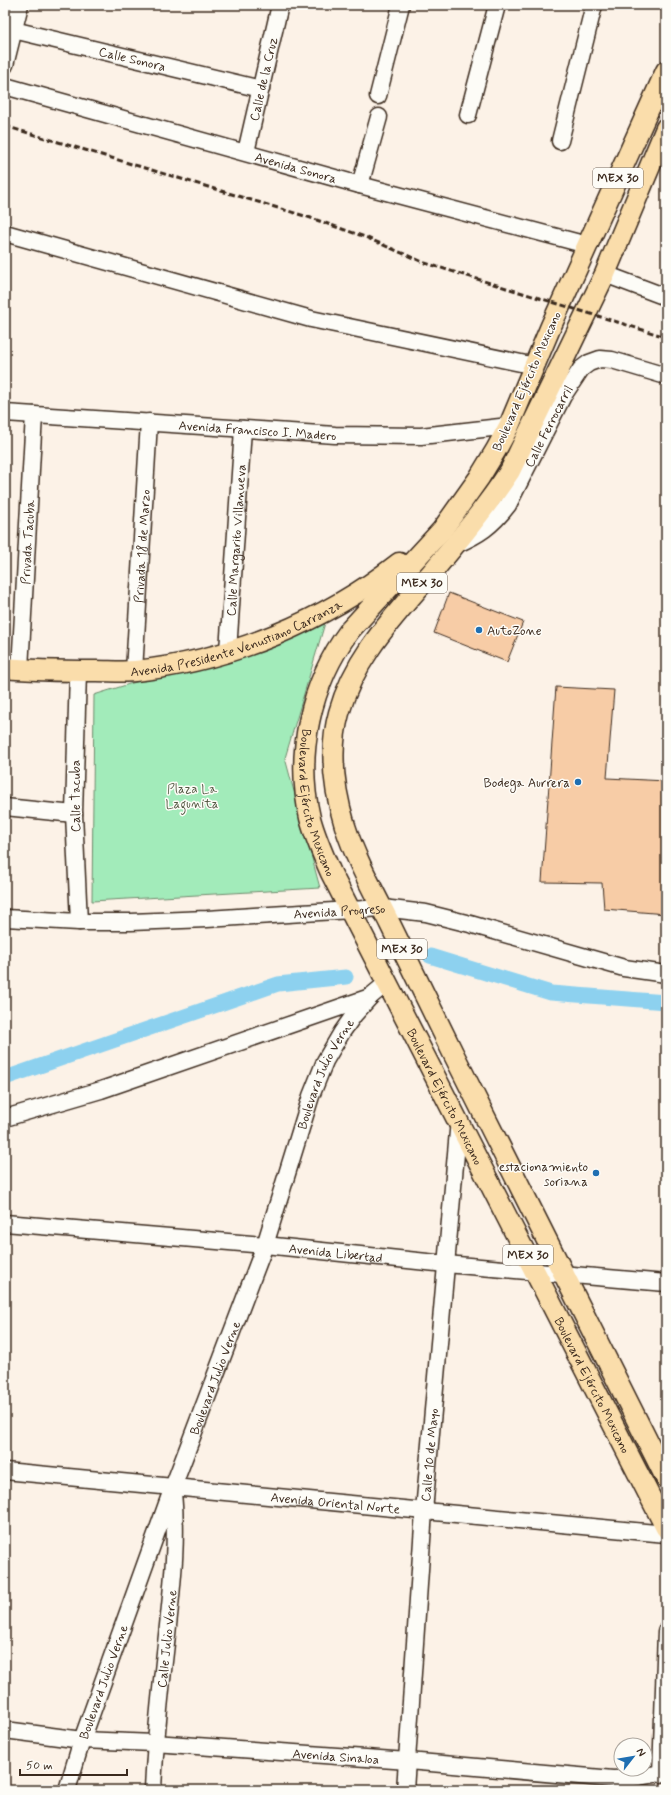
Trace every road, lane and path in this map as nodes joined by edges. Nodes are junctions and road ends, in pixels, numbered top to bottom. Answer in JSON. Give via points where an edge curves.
{"nodes":[{"id":1,"x":20,"y":5,"type":"edge"},
{"id":2,"x":280,"y":5,"type":"edge"},
{"id":3,"x":401,"y":5,"type":"edge"},
{"id":4,"x":497,"y":5,"type":"edge"},
{"id":5,"x":594,"y":5,"type":"edge"},
{"id":6,"x":10,"y":29,"type":"edge"},
{"id":7,"x":5,"y":64,"type":"edge"},
{"id":8,"x":666,"y":70,"type":"edge"},
{"id":9,"x":5,"y":86,"type":"edge"},
{"id":10,"x":261,"y":88,"type":"junction"},
{"id":11,"x":378,"y":96,"type":"dead end"},
{"id":12,"x":468,"y":115,"type":"dead end"},
{"id":13,"x":379,"y":117,"type":"dead end"},
{"id":14,"x":666,"y":128,"type":"edge"},
{"id":15,"x":560,"y":140,"type":"dead end"},
{"id":16,"x":246,"y":152,"type":"junction"},
{"id":17,"x":360,"y":185,"type":"junction"},
{"id":18,"x":5,"y":233,"type":"edge"},
{"id":19,"x":587,"y":245,"type":"junction"},
{"id":20,"x":605,"y":274,"type":"junction"},
{"id":21,"x":666,"y":297,"type":"edge"},
{"id":22,"x":535,"y":366,"type":"junction"},
{"id":23,"x":666,"y":376,"type":"edge"},
{"id":24,"x":5,"y":413,"type":"edge"},
{"id":25,"x":34,"y":415,"type":"junction"},
{"id":26,"x":149,"y":422,"type":"junction"},
{"id":27,"x":509,"y":426,"type":"junction"},
{"id":28,"x":242,"y":429,"type":"junction"},
{"id":29,"x":442,"y":530,"type":"junction"},
{"id":30,"x":455,"y":545,"type":"junction"},
{"id":31,"x":228,"y":651,"type":"junction"},
{"id":32,"x":12,"y":669,"type":"edge"},
{"id":33,"x":78,"y":671,"type":"junction"},
{"id":34,"x":134,"y":671,"type":"junction"},
{"id":35,"x":5,"y":807,"type":"edge"},
{"id":36,"x":74,"y":814,"type":"junction"},
{"id":37,"x":384,"y":913,"type":"junction"},
{"id":38,"x":5,"y":918,"type":"edge"},
{"id":39,"x":353,"y":918,"type":"junction"},
{"id":40,"x":79,"y":922,"type":"junction"},
{"id":41,"x":666,"y":974,"type":"edge"},
{"id":42,"x":386,"y":978,"type":"junction"},
{"id":43,"x":371,"y":996,"type":"junction"},
{"id":44,"x":5,"y":1118,"type":"edge"},
{"id":45,"x":459,"y":1120,"type":"junction"},
{"id":46,"x":5,"y":1223,"type":"edge"},
{"id":47,"x":265,"y":1245,"type":"junction"},
{"id":48,"x":446,"y":1264,"type":"junction"},
{"id":49,"x":536,"y":1272,"type":"junction"},
{"id":50,"x":564,"y":1275,"type":"junction"},
{"id":51,"x":666,"y":1283,"type":"edge"},
{"id":52,"x":5,"y":1471,"type":"edge"},
{"id":53,"x":666,"y":1478,"type":"edge"},
{"id":54,"x":173,"y":1487,"type":"junction"},
{"id":55,"x":424,"y":1511,"type":"junction"},
{"id":56,"x":666,"y":1528,"type":"edge"},
{"id":57,"x":666,"y":1534,"type":"edge"},
{"id":58,"x":666,"y":1631,"type":"edge"},
{"id":59,"x":5,"y":1730,"type":"edge"},
{"id":60,"x":82,"y":1740,"type":"junction"},
{"id":61,"x":154,"y":1743,"type":"junction"},
{"id":62,"x":408,"y":1761,"type":"junction"},
{"id":63,"x":663,"y":1773,"type":"edge"},
{"id":64,"x":623,"y":1779,"type":"junction"},
{"id":65,"x":67,"y":1790,"type":"edge"},
{"id":66,"x":153,"y":1790,"type":"edge"},
{"id":67,"x":406,"y":1790,"type":"edge"},
{"id":68,"x":608,"y":1790,"type":"edge"}],
"edges":[{"from":1,"to":6,"type":"street"},
{"from":2,"to":10,"type":"street","name":"Calle de la Cruz"},
{"from":3,"to":11,"type":"street"},
{"from":4,"to":12,"type":"street"},
{"from":5,"to":15,"type":"street"},
{"from":6,"to":7,"type":"street"},
{"from":6,"to":10,"type":"street","name":"Calle Sonora"},
{"from":8,"to":19,"type":"main road","name":"Boulevard Ejército Mexicano","number":"MEX 30"},
{"from":9,"to":16,"type":"street","name":"Avenida Sonora"},
{"from":10,"to":16,"type":"street","name":"Calle de la Cruz"},
{"from":13,"to":17,"type":"street"},
{"from":14,"to":20,"type":"main road","name":"Boulevard Ejército Mexicano","number":"MEX 30"},
{"from":16,"to":17,"type":"street","name":"Avenida Sonora"},
{"from":17,"to":19,"type":"street","name":"Avenida Sonora"},
{"from":18,"to":22,"type":"street","via":[[311,319]]},
{"from":19,"to":22,"type":"main road","name":"Boulevard Ejército Mexicano","number":"MEX 30"},
{"from":20,"to":21,"type":"street"},
{"from":20,"to":30,"type":"main road","name":"Boulevard Ejército Mexicano","number":"MEX 30","via":[[510,471]]},
{"from":22,"to":27,"type":"main road","name":"Boulevard Ejército Mexicano","number":"MEX 30"},
{"from":23,"to":30,"type":"street","name":"Calle Ferrocarril","via":[[612,360],[600,359],[581,369],[498,519],[485,530]]},
{"from":24,"to":25,"type":"street","name":"Avenida Francisco I. Madero"},
{"from":25,"to":26,"type":"street","name":"Avenida Francisco I. Madero"},
{"from":25,"to":32,"type":"street","name":"Privada Tacuba"},
{"from":26,"to":28,"type":"street","name":"Avenida Francisco I. Madero"},
{"from":26,"to":34,"type":"street","name":"Privada 18 de Marzo"},
{"from":27,"to":28,"type":"street","name":"Avenida Francisco I. Madero","via":[[421,436],[335,435]]},
{"from":27,"to":29,"type":"main road","name":"Boulevard Ejército Mexicano","number":"MEX 30","via":[[480,478]]},
{"from":28,"to":31,"type":"street","name":"Calle Margarito Villanueva"},
{"from":29,"to":31,"type":"main road","name":"Avenida Presidente Venustiano Carranza","via":[[347,600],[297,626]]},
{"from":29,"to":39,"type":"main road","name":"Boulevard Ejército Mexicano","number":"MEX 30","via":[[364,613],[338,646],[324,675],[309,722],[303,770],[310,820],[331,873]]},
{"from":30,"to":37,"type":"main road","name":"Boulevard Ejército Mexicano","number":"MEX 30","via":[[375,638],[356,670],[344,698],[335,731],[334,768],[340,808],[346,830]]},
{"from":31,"to":34,"type":"main road","name":"Avenida Presidente Venustiano Carranza","via":[[168,666]]},
{"from":32,"to":33,"type":"main road","name":"Avenida Presidente Venustiano Carranza"},
{"from":33,"to":34,"type":"main road","name":"Avenida Presidente Venustiano Carranza"},
{"from":33,"to":36,"type":"street","name":"Calle Tacuba"},
{"from":35,"to":36,"type":"street"},
{"from":36,"to":40,"type":"street","name":"Calle Tacuba"},
{"from":37,"to":39,"type":"street","name":"Avenida Progreso"},
{"from":37,"to":41,"type":"street","name":"Avenida Progreso","via":[[426,913],[624,968]]},
{"from":37,"to":50,"type":"main road","name":"Boulevard Ejército Mexicano","number":"MEX 30"},
{"from":38,"to":40,"type":"street","name":"Avenida Progreso"},
{"from":39,"to":40,"type":"street","name":"Avenida Progreso"},
{"from":39,"to":42,"type":"main road","name":"Boulevard Ejército Mexicano","number":"MEX 30"},
{"from":42,"to":43,"type":"street","name":"Boulevard Julio Verne"},
{"from":42,"to":45,"type":"main road","name":"Boulevard Ejército Mexicano","number":"MEX 30"},
{"from":43,"to":44,"type":"street","via":[[101,1090]]},
{"from":43,"to":47,"type":"street","name":"Boulevard Julio Verne","via":[[354,1015],[325,1061],[311,1096]]},
{"from":45,"to":48,"type":"street","name":"Calle 10 de Mayo"},
{"from":45,"to":49,"type":"main road","name":"Boulevard Ejército Mexicano","number":"MEX 30"},
{"from":46,"to":47,"type":"street","name":"Avenida Libertad"},
{"from":47,"to":48,"type":"street","name":"Avenida Libertad"},
{"from":47,"to":54,"type":"street","name":"Boulevard Julio Verne"},
{"from":48,"to":49,"type":"street","name":"Avenida Libertad"},
{"from":48,"to":55,"type":"street","name":"Calle 10 de Mayo"},
{"from":49,"to":50,"type":"street","name":"Avenida Libertad"},
{"from":49,"to":56,"type":"main road","name":"Boulevard Ejército Mexicano","number":"MEX 30"},
{"from":50,"to":51,"type":"street","name":"Avenida Libertad"},
{"from":50,"to":53,"type":"main road","name":"Boulevard Ejército Mexicano","number":"MEX 30"},
{"from":52,"to":54,"type":"street","name":"Avenida Oriental Norte"},
{"from":54,"to":55,"type":"street","name":"Avenida Oriental Norte"},
{"from":54,"to":60,"type":"street","name":"Boulevard Julio Verne"},
{"from":54,"to":61,"type":"street","name":"Calle Julio Verne","via":[[176,1516],[175,1564]]},
{"from":55,"to":57,"type":"street","name":"Avenida Oriental Norte"},
{"from":55,"to":62,"type":"street","name":"Calle 10 de Mayo"},
{"from":58,"to":63,"type":"street"},
{"from":59,"to":60,"type":"street","name":"Avenida Sinaloa"},
{"from":60,"to":61,"type":"street","name":"Avenida Sinaloa"},
{"from":60,"to":65,"type":"street","name":"Boulevard Julio Verne"},
{"from":61,"to":62,"type":"street","name":"Avenida Sinaloa"},
{"from":61,"to":66,"type":"street","name":"Calle Julio Verne"},
{"from":62,"to":64,"type":"street","name":"Avenida Sinaloa"},
{"from":62,"to":67,"type":"street","name":"Calle 10 de Mayo"},
{"from":63,"to":64,"type":"street","name":"Avenida Sinaloa"},
{"from":64,"to":68,"type":"street"}]}
